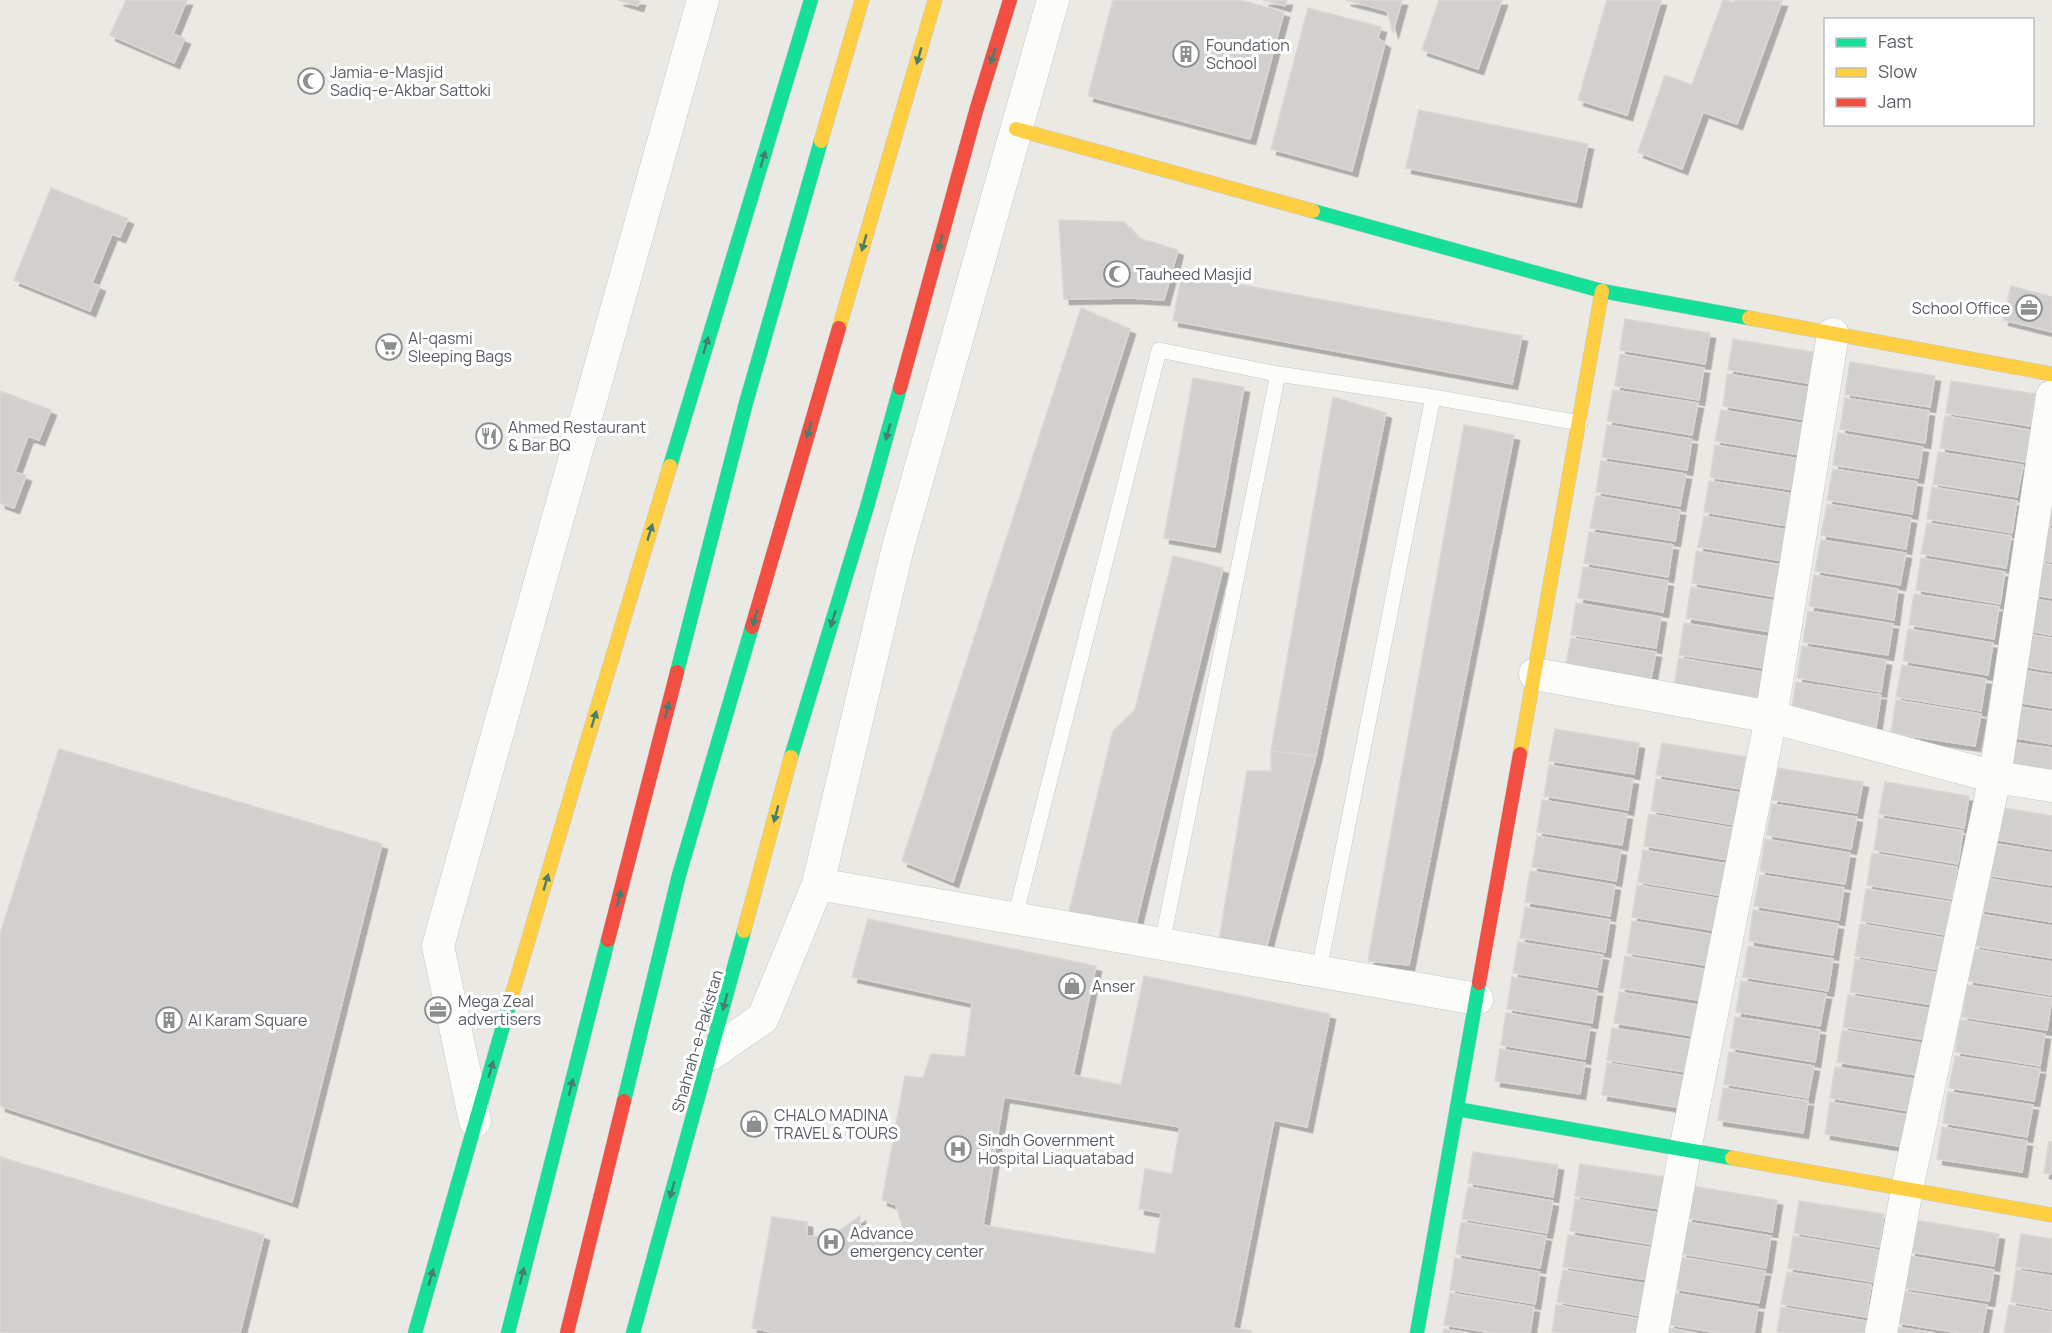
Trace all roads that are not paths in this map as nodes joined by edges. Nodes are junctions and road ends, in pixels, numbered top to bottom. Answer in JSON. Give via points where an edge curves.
{"nodes":[{"id":1,"x":703,"y":0,"type":"edge"},
{"id":2,"x":811,"y":0,"type":"edge"},
{"id":3,"x":862,"y":0,"type":"edge"},
{"id":4,"x":935,"y":0,"type":"edge"},
{"id":5,"x":1010,"y":0,"type":"edge"},
{"id":6,"x":1053,"y":0,"type":"edge"},
{"id":7,"x":1016,"y":129,"type":"junction"},
{"id":8,"x":1602,"y":291,"type":"junction"},
{"id":9,"x":1833,"y":334,"type":"junction"},
{"id":10,"x":1278,"y":374,"type":"junction"},
{"id":11,"x":2052,"y":375,"type":"edge"},
{"id":12,"x":2052,"y":396,"type":"edge"},
{"id":13,"x":1432,"y":397,"type":"junction"},
{"id":14,"x":1580,"y":423,"type":"junction"},
{"id":15,"x":1535,"y":674,"type":"junction"},
{"id":16,"x":1771,"y":717,"type":"junction"},
{"id":17,"x":1995,"y":777,"type":"junction"},
{"id":18,"x":2052,"y":786,"type":"edge"},
{"id":19,"x":818,"y":884,"type":"junction"},
{"id":20,"x":1015,"y":917,"type":"junction"},
{"id":21,"x":1162,"y":943,"type":"junction"},
{"id":22,"x":1319,"y":970,"type":"junction"},
{"id":23,"x":1477,"y":999,"type":"junction"},
{"id":24,"x":711,"y":1054,"type":"junction"},
{"id":25,"x":1457,"y":1109,"type":"junction"},
{"id":26,"x":475,"y":1122,"type":"junction"},
{"id":27,"x":1685,"y":1150,"type":"junction"},
{"id":28,"x":1907,"y":1190,"type":"junction"},
{"id":29,"x":2052,"y":1215,"type":"edge"},
{"id":30,"x":415,"y":1333,"type":"edge"},
{"id":31,"x":508,"y":1333,"type":"edge"},
{"id":32,"x":567,"y":1333,"type":"edge"},
{"id":33,"x":633,"y":1333,"type":"edge"},
{"id":34,"x":1417,"y":1333,"type":"edge"},
{"id":35,"x":1652,"y":1333,"type":"edge"},
{"id":36,"x":1881,"y":1333,"type":"edge"}],
"edges":[{"from":1,"to":26,"type":"street","via":[[438,945]]},
{"from":26,"to":2,"type":"main road","one_way":true},
{"from":31,"to":3,"type":"main road","one_way":true,"via":[[746,403]]},
{"from":4,"to":32,"type":"main road","one_way":true,"via":[[679,875]]},
{"from":5,"to":24,"type":"main road","name":"Shahrah-e-Pakistan","one_way":true,"via":[[867,507],[791,757]]},
{"from":6,"to":7,"type":"street"},
{"from":7,"to":8,"type":"main road"},
{"from":7,"to":19,"type":"street","via":[[897,551]]},
{"from":8,"to":9,"type":"main road"},
{"from":8,"to":14,"type":"main road"},
{"from":9,"to":11,"type":"main road"},
{"from":9,"to":16,"type":"street"},
{"from":10,"to":13,"type":"lane"},
{"from":10,"to":20,"type":"lane","via":[[1159,350]]},
{"from":10,"to":21,"type":"lane"},
{"from":12,"to":17,"type":"street"},
{"from":13,"to":14,"type":"lane"},
{"from":13,"to":22,"type":"lane"},
{"from":14,"to":15,"type":"main road"},
{"from":15,"to":16,"type":"street"},
{"from":15,"to":23,"type":"main road"},
{"from":16,"to":17,"type":"street"},
{"from":16,"to":27,"type":"street"},
{"from":17,"to":18,"type":"street"},
{"from":17,"to":28,"type":"street"},
{"from":19,"to":20,"type":"street"},
{"from":19,"to":24,"type":"street","via":[[763,1018]]},
{"from":20,"to":21,"type":"street"},
{"from":21,"to":22,"type":"street"},
{"from":22,"to":23,"type":"street"},
{"from":23,"to":25,"type":"main road"},
{"from":24,"to":33,"type":"main road","name":"Shahrah-e-Pakistan","one_way":true},
{"from":25,"to":27,"type":"main road"},
{"from":25,"to":34,"type":"main road"},
{"from":30,"to":26,"type":"main road","one_way":true},
{"from":27,"to":28,"type":"main road"},
{"from":27,"to":35,"type":"street"},
{"from":28,"to":29,"type":"main road"},
{"from":28,"to":36,"type":"street"}]}
